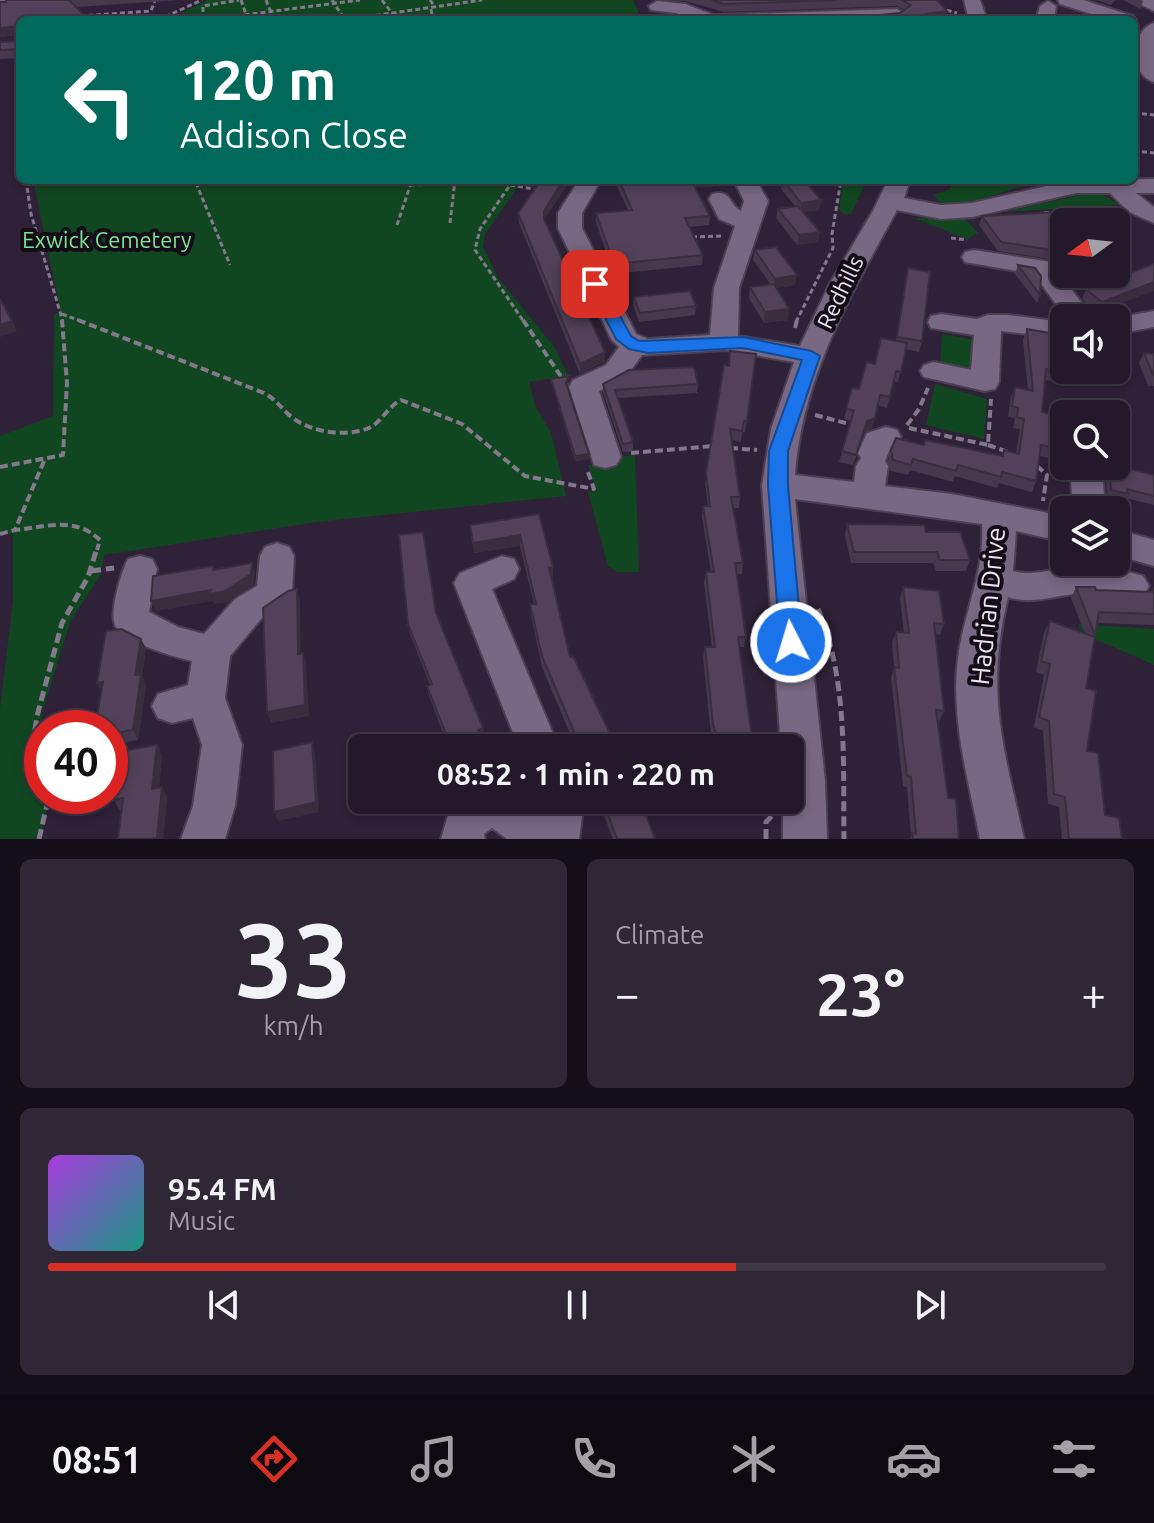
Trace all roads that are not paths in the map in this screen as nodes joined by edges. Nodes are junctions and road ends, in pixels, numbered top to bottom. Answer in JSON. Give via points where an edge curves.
{"nodes":[{"id":1,"x":1066,"y":0,"type":"edge"},
{"id":2,"x":1140,"y":0,"type":"edge"},
{"id":3,"x":657,"y":6,"type":"dead end"},
{"id":4,"x":1154,"y":6,"type":"edge"},
{"id":5,"x":897,"y":14,"type":"edge"},
{"id":6,"x":702,"y":16,"type":"edge"},
{"id":7,"x":879,"y":16,"type":"edge"},
{"id":8,"x":1115,"y":16,"type":"edge"},
{"id":9,"x":1154,"y":27,"type":"edge"},
{"id":10,"x":1139,"y":46,"type":"edge"},
{"id":11,"x":1151,"y":85,"type":"edge"},
{"id":12,"x":588,"y":184,"type":"edge"},
{"id":13,"x":748,"y":184,"type":"edge"},
{"id":14,"x":1115,"y":185,"type":"junction"},
{"id":15,"x":1154,"y":186,"type":"edge"},
{"id":16,"x":895,"y":191,"type":"edge"},
{"id":17,"x":720,"y":199,"type":"dead end"},
{"id":18,"x":1154,"y":216,"type":"edge"},
{"id":19,"x":745,"y":230,"type":"junction"},
{"id":20,"x":972,"y":249,"type":"road end"},
{"id":21,"x":1072,"y":304,"type":"edge"},
{"id":22,"x":941,"y":322,"type":"dead end"},
{"id":23,"x":1151,"y":323,"type":"edge"},
{"id":24,"x":1130,"y":325,"type":"edge"},
{"id":25,"x":987,"y":329,"type":"junction"},
{"id":26,"x":1050,"y":331,"type":"edge"},
{"id":27,"x":725,"y":342,"type":"junction"},
{"id":28,"x":635,"y":345,"type":"junction"},
{"id":29,"x":813,"y":352,"type":"junction"},
{"id":30,"x":934,"y":371,"type":"dead end"},
{"id":31,"x":619,"y":455,"type":"road end"},
{"id":32,"x":778,"y":468,"type":"junction"},
{"id":33,"x":998,"y":514,"type":"junction"},
{"id":34,"x":1050,"y":526,"type":"edge"},
{"id":35,"x":1130,"y":546,"type":"edge"},
{"id":36,"x":1154,"y":553,"type":"edge"},
{"id":37,"x":134,"y":568,"type":"road end"},
{"id":38,"x":475,"y":574,"type":"dead end"},
{"id":39,"x":276,"y":575,"type":"dead end"},
{"id":40,"x":996,"y":579,"type":"junction"},
{"id":41,"x":1131,"y":586,"type":"dead end"},
{"id":42,"x":212,"y":651,"type":"junction"},
{"id":43,"x":534,"y":734,"type":"edge"},
{"id":44,"x":561,"y":814,"type":"edge"},
{"id":45,"x":203,"y":839,"type":"edge"},
{"id":46,"x":463,"y":839,"type":"edge"},
{"id":47,"x":544,"y":839,"type":"edge"},
{"id":48,"x":557,"y":839,"type":"edge"},
{"id":49,"x":805,"y":839,"type":"edge"},
{"id":50,"x":1002,"y":839,"type":"edge"}],
"edges":[{"from":1,"to":8,"type":"street"},
{"from":2,"to":4,"type":"street"},
{"from":3,"to":6,"type":"street"},
{"from":5,"to":7,"type":"street"},
{"from":9,"to":10,"type":"street"},
{"from":10,"to":11,"type":"street"},
{"from":12,"to":28,"type":"street","via":[[570,213],[570,228],[609,312],[625,339]]},
{"from":13,"to":19,"type":"street","via":[[756,201]]},
{"from":14,"to":15,"type":"street"},
{"from":14,"to":16,"type":"street","via":[[1076,186],[941,212]]},
{"from":14,"to":18,"type":"street"},
{"from":16,"to":29,"type":"street","name":"Redhills","via":[[830,306]]},
{"from":17,"to":19,"type":"street"},
{"from":19,"to":27,"type":"street","via":[[727,286],[721,323]]},
{"from":20,"to":21,"type":"street","via":[[1052,269]]},
{"from":22,"to":25,"type":"street"},
{"from":23,"to":24,"type":"street"},
{"from":25,"to":26,"type":"street","via":[[988,323],[999,322]]},
{"from":25,"to":30,"type":"street","via":[[985,382]]},
{"from":27,"to":28,"type":"street"},
{"from":27,"to":29,"type":"street"},
{"from":28,"to":31,"type":"street","via":[[616,371],[583,387]]},
{"from":29,"to":32,"type":"street","name":"Redhills"},
{"from":32,"to":33,"type":"street","via":[[881,456]]},
{"from":32,"to":49,"type":"street","name":"Redhills"},
{"from":33,"to":34,"type":"street"},
{"from":33,"to":40,"type":"street","name":"Hadrian Drive"},
{"from":35,"to":36,"type":"street"},
{"from":37,"to":42,"type":"street","via":[[130,619],[154,634]]},
{"from":38,"to":43,"type":"street"},
{"from":39,"to":42,"type":"street"},
{"from":40,"to":41,"type":"street","via":[[1022,588],[1078,580]]},
{"from":40,"to":50,"type":"street","name":"Hadrian Drive","via":[[975,672],[979,723]]},
{"from":42,"to":45,"type":"street","via":[[189,702],[222,745],[214,806]]},
{"from":44,"to":48,"type":"street"},
{"from":46,"to":47,"type":"street","via":[[471,816],[491,807]]}]}
